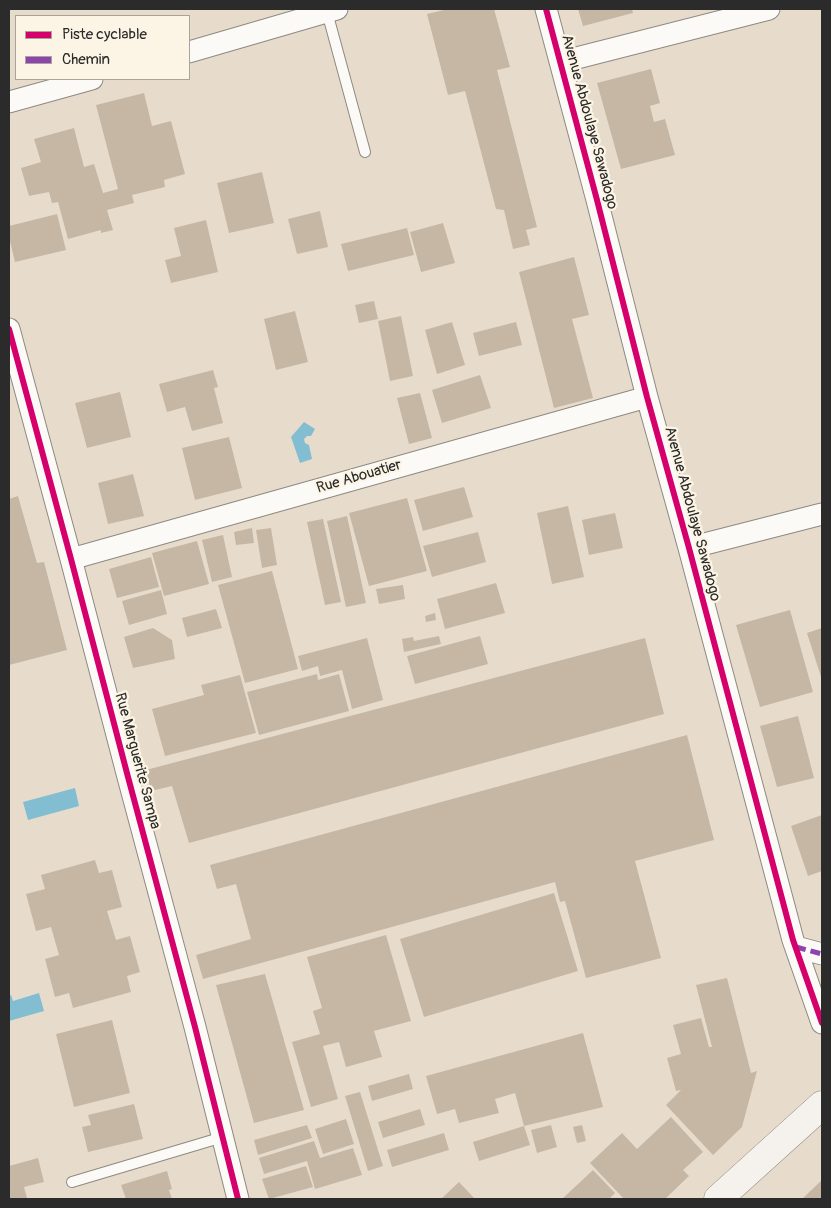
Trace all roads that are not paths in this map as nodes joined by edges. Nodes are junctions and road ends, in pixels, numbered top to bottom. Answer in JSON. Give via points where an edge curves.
{"nodes":[{"id":1,"x":546,"y":9,"type":"edge"},
{"id":2,"x":768,"y":9,"type":"edge"},
{"id":3,"x":332,"y":10,"type":"edge"},
{"id":4,"x":190,"y":52,"type":"edge"},
{"id":5,"x":561,"y":62,"type":"junction"},
{"id":6,"x":88,"y":80,"type":"edge"},
{"id":7,"x":9,"y":102,"type":"edge"},
{"id":8,"x":364,"y":152,"type":"dead end"},
{"id":9,"x":9,"y":329,"type":"edge"},
{"id":10,"x":647,"y":397,"type":"junction"},
{"id":11,"x":822,"y":514,"type":"edge"},
{"id":12,"x":689,"y":548,"type":"junction"},
{"id":13,"x":72,"y":558,"type":"junction"},
{"id":14,"x":796,"y":947,"type":"junction"},
{"id":15,"x":822,"y":954,"type":"edge"},
{"id":16,"x":822,"y":1023,"type":"edge"},
{"id":17,"x":822,"y":1105,"type":"edge"},
{"id":18,"x":223,"y":1137,"type":"junction"},
{"id":19,"x":72,"y":1182,"type":"dead end"},
{"id":20,"x":238,"y":1199,"type":"edge"},
{"id":21,"x":718,"y":1199,"type":"edge"}],
"edges":[{"from":1,"to":5,"type":"street","name":"Avenue Abdoulaye Sawadogo"},
{"from":2,"to":5,"type":"street"},
{"from":3,"to":4,"type":"street"},
{"from":3,"to":8,"type":"lane"},
{"from":5,"to":10,"type":"street","name":"Avenue Abdoulaye Sawadogo"},
{"from":6,"to":7,"type":"street"},
{"from":9,"to":13,"type":"street","name":"Rue Marguerite Sampa"},
{"from":10,"to":12,"type":"street","name":"Avenue Abdoulaye Sawadogo"},
{"from":10,"to":13,"type":"street","name":"Rue Abouatier"},
{"from":11,"to":12,"type":"street"},
{"from":12,"to":14,"type":"street","name":"Avenue Abdoulaye Sawadogo"},
{"from":13,"to":18,"type":"street","name":"Rue Marguerite Sampa"},
{"from":14,"to":15,"type":"street"},
{"from":14,"to":16,"type":"street","name":"Avenue Abdoulaye Sawadogo"},
{"from":17,"to":21,"type":"main road"},
{"from":18,"to":19,"type":"lane"},
{"from":18,"to":20,"type":"street","name":"Rue Marguerite Sampa"}]}
